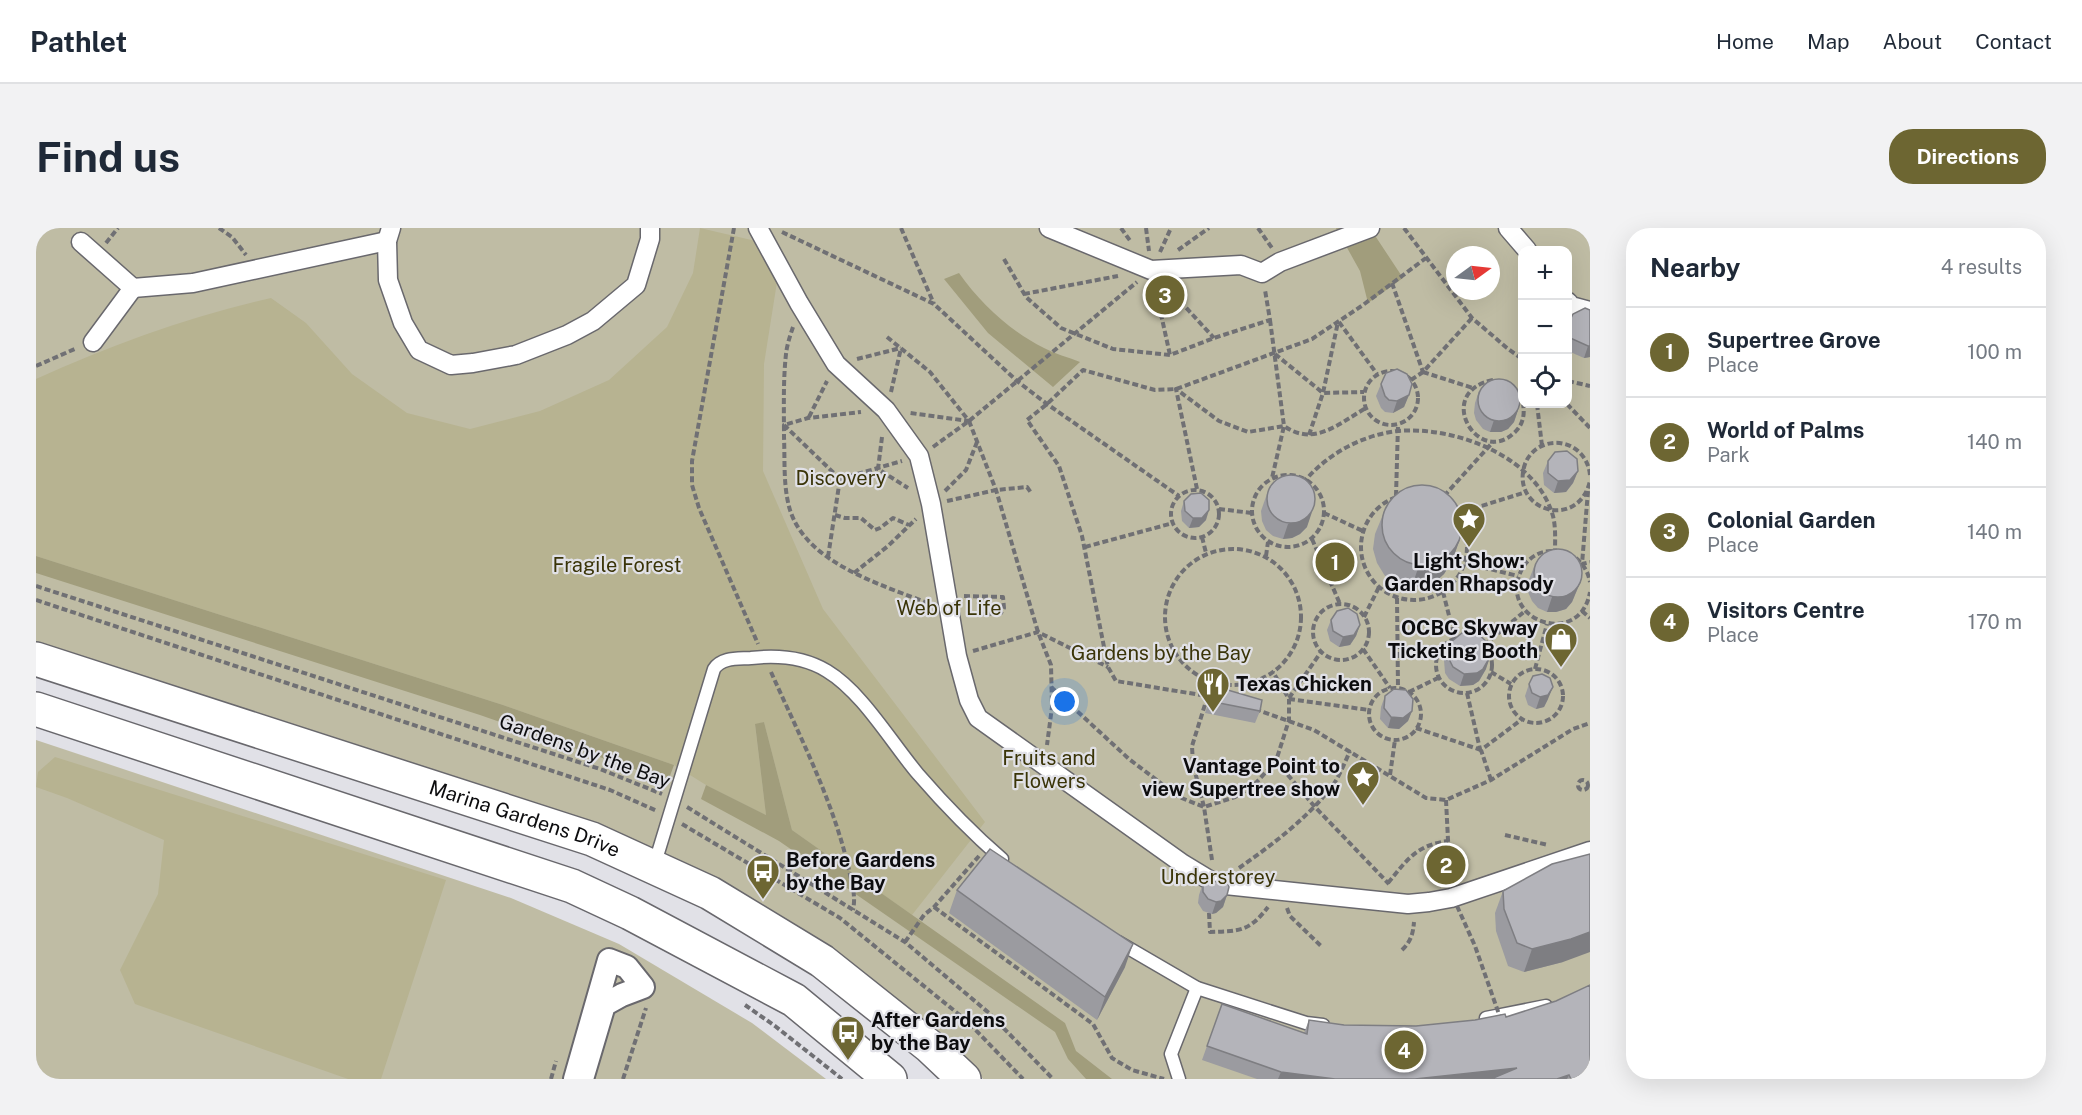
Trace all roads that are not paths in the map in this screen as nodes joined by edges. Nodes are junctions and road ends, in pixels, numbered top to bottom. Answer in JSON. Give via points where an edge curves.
{"nodes":[{"id":1,"x":650,"y":228,"type":"edge"},
{"id":2,"x":758,"y":228,"type":"edge"},
{"id":3,"x":1049,"y":228,"type":"edge"},
{"id":4,"x":1370,"y":228,"type":"edge"},
{"id":5,"x":1508,"y":228,"type":"edge"},
{"id":6,"x":389,"y":234,"type":"edge"},
{"id":7,"x":81,"y":242,"type":"dead end"},
{"id":8,"x":1524,"y":246,"type":"edge"},
{"id":9,"x":133,"y":288,"type":"junction"},
{"id":10,"x":1572,"y":306,"type":"edge"},
{"id":11,"x":1590,"y":311,"type":"edge"},
{"id":12,"x":93,"y":342,"type":"road end"},
{"id":13,"x":36,"y":659,"type":"edge"},
{"id":14,"x":36,"y":709,"type":"edge"},
{"id":15,"x":1590,"y":850,"type":"edge"},
{"id":16,"x":652,"y":866,"type":"junction"},
{"id":17,"x":1013,"y":869,"type":"edge"},
{"id":18,"x":1105,"y":934,"type":"edge"},
{"id":19,"x":1197,"y":988,"type":"junction"},
{"id":20,"x":1556,"y":1003,"type":"edge"},
{"id":21,"x":1468,"y":1022,"type":"edge"},
{"id":22,"x":1337,"y":1026,"type":"edge"},
{"id":23,"x":575,"y":1079,"type":"edge"},
{"id":24,"x":582,"y":1079,"type":"edge"},
{"id":25,"x":890,"y":1079,"type":"edge"},
{"id":26,"x":964,"y":1079,"type":"edge"},
{"id":27,"x":1179,"y":1079,"type":"edge"}],
"edges":[{"from":1,"to":6,"type":"street","via":[[636,285],[593,321],[516,355],[451,365],[419,350],[403,323],[388,280]]},
{"from":2,"to":15,"type":"street","via":[[836,364],[886,410],[919,456],[957,656],[978,718],[1216,884],[1412,903],[1454,902]]},
{"from":3,"to":4,"type":"street","via":[[1151,270],[1241,265],[1262,273],[1280,262]]},
{"from":5,"to":8,"type":"street"},
{"from":6,"to":9,"type":"street","via":[[257,270],[193,283]]},
{"from":7,"to":9,"type":"street"},
{"from":9,"to":12,"type":"street"},
{"from":10,"to":11,"type":"street"},
{"from":13,"to":16,"type":"main road","name":"Marina Gardens Drive","via":[[592,838]]},
{"from":14,"to":25,"type":"main road","via":[[572,886],[794,1000]]},
{"from":16,"to":17,"type":"lane","via":[[714,669],[724,660],[764,657],[812,664],[840,682],[861,702],[918,774]]},
{"from":16,"to":26,"type":"main road","name":"Marina Gardens Drive","via":[[710,893],[822,961],[929,1046]]},
{"from":18,"to":19,"type":"lane"},
{"from":19,"to":22,"type":"lane","via":[[1306,1023]]},
{"from":19,"to":27,"type":"lane","via":[[1171,1053]]},
{"from":20,"to":21,"type":"lane"},
{"from":23,"to":24,"type":"street","via":[[609,960],[627,967],[643,987],[604,1005]]}]}
